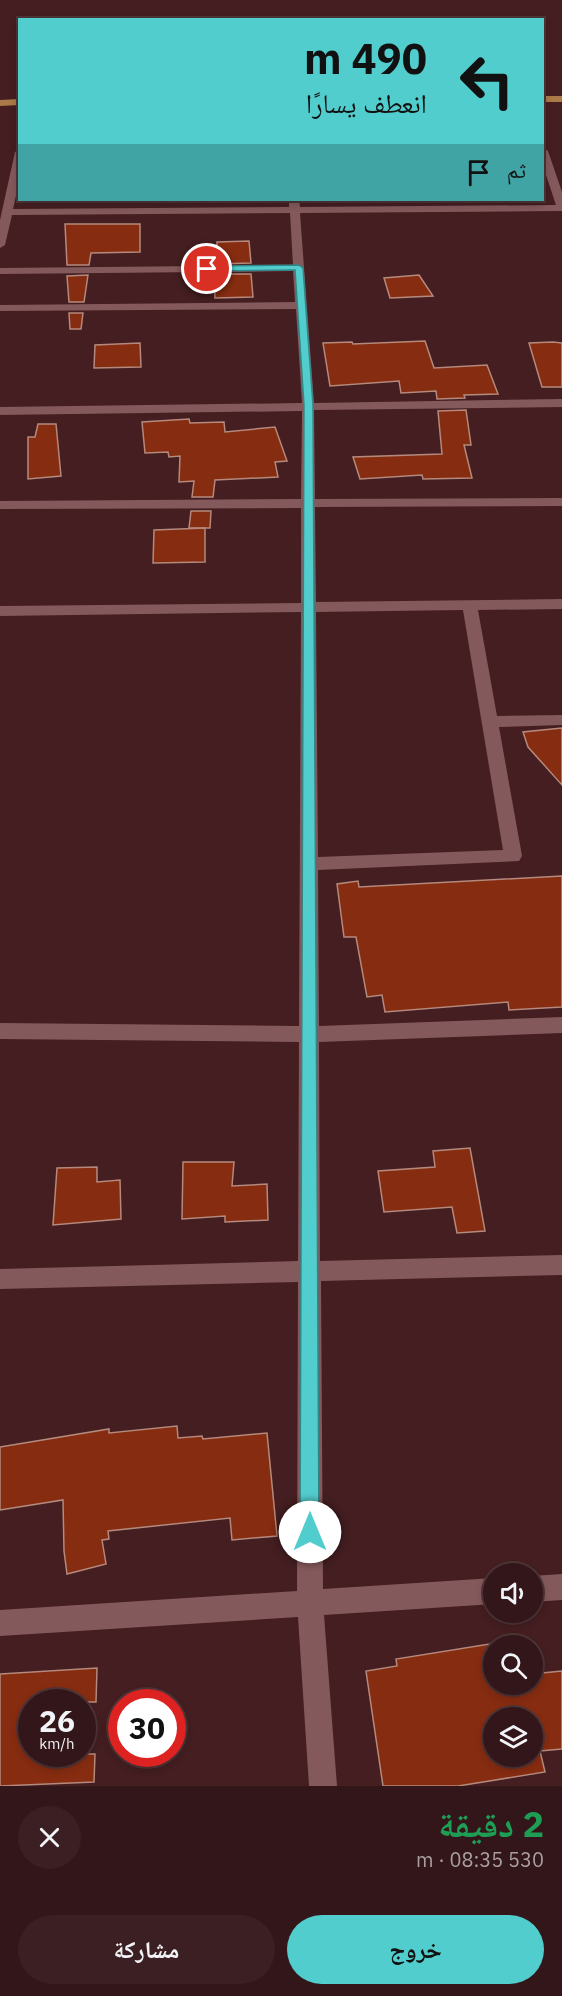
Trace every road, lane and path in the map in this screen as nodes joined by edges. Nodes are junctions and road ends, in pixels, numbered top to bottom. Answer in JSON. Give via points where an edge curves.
{"nodes":[{"id":1,"x":544,"y":99,"type":"edge"},
{"id":2,"x":562,"y":99,"type":"edge"},
{"id":3,"x":18,"y":102,"type":"edge"},
{"id":4,"x":0,"y":103,"type":"edge"},
{"id":5,"x":544,"y":154,"type":"edge"},
{"id":6,"x":18,"y":158,"type":"edge"},
{"id":7,"x":295,"y":204,"type":"edge"},
{"id":8,"x":562,"y":208,"type":"edge"},
{"id":9,"x":7,"y":212,"type":"junction"},
{"id":10,"x":0,"y":245,"type":"edge"},
{"id":11,"x":299,"y":268,"type":"junction"},
{"id":12,"x":0,"y":271,"type":"edge"},
{"id":13,"x":302,"y":305,"type":"junction"},
{"id":14,"x":0,"y":308,"type":"edge"},
{"id":15,"x":562,"y":402,"type":"edge"},
{"id":16,"x":308,"y":405,"type":"junction"},
{"id":17,"x":0,"y":411,"type":"edge"},
{"id":18,"x":562,"y":502,"type":"edge"},
{"id":19,"x":308,"y":503,"type":"junction"},
{"id":20,"x":0,"y":505,"type":"edge"},
{"id":21,"x":562,"y":604,"type":"edge"},
{"id":22,"x":470,"y":605,"type":"junction"},
{"id":23,"x":309,"y":608,"type":"junction"},
{"id":24,"x":0,"y":611,"type":"edge"},
{"id":25,"x":562,"y":720,"type":"edge"},
{"id":26,"x":490,"y":722,"type":"junction"},
{"id":27,"x":309,"y":864,"type":"junction"},
{"id":28,"x":562,"y":1025,"type":"edge"},
{"id":29,"x":0,"y":1031,"type":"edge"},
{"id":30,"x":309,"y":1034,"type":"junction"},
{"id":31,"x":562,"y":1265,"type":"edge"},
{"id":32,"x":309,"y":1270,"type":"junction"},
{"id":33,"x":0,"y":1279,"type":"edge"},
{"id":34,"x":562,"y":1587,"type":"edge"},
{"id":35,"x":543,"y":1588,"type":"edge"},
{"id":36,"x":483,"y":1592,"type":"edge"},
{"id":37,"x":310,"y":1603,"type":"junction"},
{"id":38,"x":0,"y":1623,"type":"edge"},
{"id":39,"x":323,"y":1786,"type":"edge"}],
"edges":[{"from":1,"to":2,"type":"main road"},
{"from":3,"to":4,"type":"main road"},
{"from":5,"to":8,"type":"street"},
{"from":6,"to":9,"type":"street"},
{"from":7,"to":8,"type":"street"},
{"from":7,"to":9,"type":"street"},
{"from":7,"to":11,"type":"street"},
{"from":9,"to":10,"type":"street"},
{"from":11,"to":12,"type":"street"},
{"from":11,"to":13,"type":"street"},
{"from":13,"to":14,"type":"street"},
{"from":13,"to":16,"type":"street"},
{"from":15,"to":16,"type":"street"},
{"from":16,"to":17,"type":"street"},
{"from":16,"to":19,"type":"street"},
{"from":18,"to":19,"type":"street"},
{"from":19,"to":20,"type":"street"},
{"from":19,"to":23,"type":"street"},
{"from":21,"to":22,"type":"street"},
{"from":22,"to":23,"type":"street"},
{"from":22,"to":26,"type":"street"},
{"from":23,"to":24,"type":"street"},
{"from":23,"to":27,"type":"street"},
{"from":25,"to":26,"type":"street"},
{"from":26,"to":27,"type":"street","via":[[513,856]]},
{"from":27,"to":30,"type":"street"},
{"from":28,"to":30,"type":"street"},
{"from":29,"to":30,"type":"street"},
{"from":30,"to":32,"type":"street"},
{"from":31,"to":32,"type":"street"},
{"from":32,"to":33,"type":"street"},
{"from":32,"to":37,"type":"street"},
{"from":34,"to":35,"type":"street"},
{"from":36,"to":37,"type":"street"},
{"from":37,"to":38,"type":"street"},
{"from":37,"to":39,"type":"street"}]}
